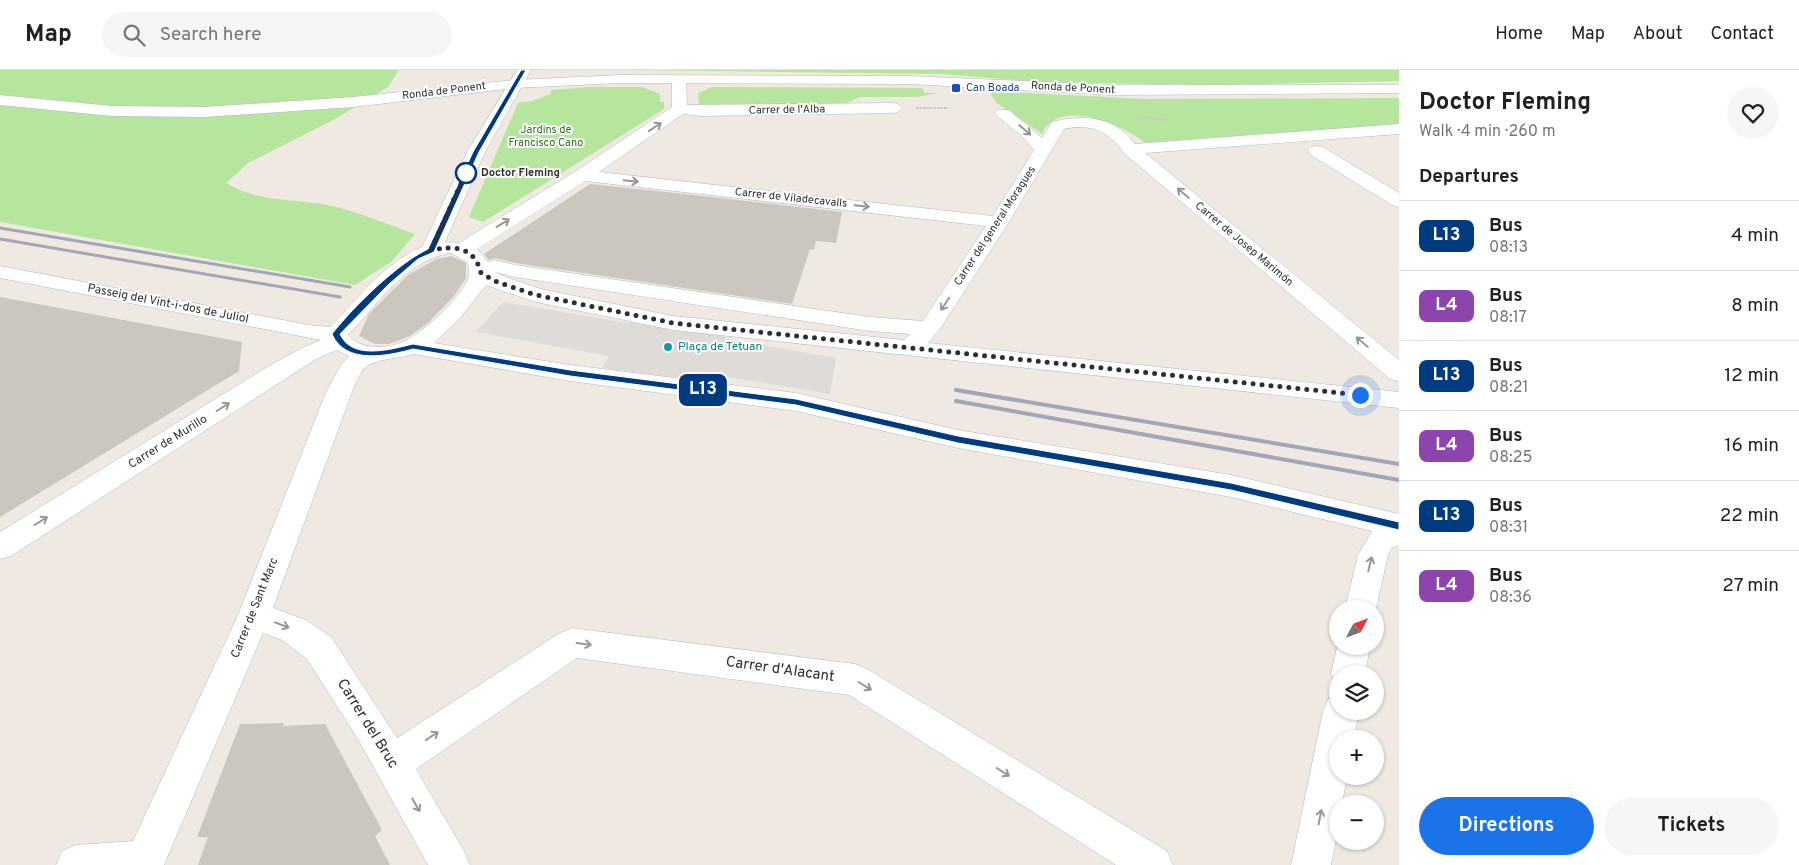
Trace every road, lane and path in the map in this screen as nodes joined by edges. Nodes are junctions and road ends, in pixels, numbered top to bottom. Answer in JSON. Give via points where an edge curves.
{"nodes":[{"id":1,"x":520,"y":77,"type":"edge"},
{"id":2,"x":679,"y":79,"type":"junction"},
{"id":3,"x":1399,"y":89,"type":"edge"},
{"id":4,"x":0,"y":100,"type":"edge"},
{"id":5,"x":894,"y":108,"type":"dead end"},
{"id":6,"x":680,"y":109,"type":"junction"},
{"id":7,"x":1003,"y":113,"type":"dead end"},
{"id":8,"x":1088,"y":122,"type":"joint"},
{"id":9,"x":1399,"y":129,"type":"edge"},
{"id":10,"x":1130,"y":149,"type":"junction"},
{"id":11,"x":1044,"y":150,"type":"junction"},
{"id":12,"x":1317,"y":151,"type":"dead end"},
{"id":13,"x":582,"y":175,"type":"junction"},
{"id":14,"x":1399,"y":201,"type":"edge"},
{"id":15,"x":999,"y":222,"type":"junction"},
{"id":16,"x":431,"y":250,"type":"junction"},
{"id":17,"x":474,"y":261,"type":"junction"},
{"id":18,"x":0,"y":272,"type":"edge"},
{"id":19,"x":929,"y":329,"type":"junction"},
{"id":20,"x":338,"y":337,"type":"junction"},
{"id":21,"x":413,"y":346,"type":"junction"},
{"id":22,"x":910,"y":347,"type":"junction"},
{"id":23,"x":368,"y":354,"type":"junction"},
{"id":24,"x":1399,"y":373,"type":"edge"},
{"id":25,"x":1399,"y":400,"type":"edge"},
{"id":26,"x":1399,"y":526,"type":"edge"},
{"id":27,"x":1399,"y":532,"type":"edge"},
{"id":28,"x":0,"y":547,"type":"edge"},
{"id":29,"x":1363,"y":600,"type":"edge"},
{"id":30,"x":254,"y":614,"type":"junction"},
{"id":31,"x":1339,"y":720,"type":"edge"},
{"id":32,"x":392,"y":763,"type":"junction"},
{"id":33,"x":144,"y":862,"type":"edge"},
{"id":34,"x":76,"y":865,"type":"edge"},
{"id":35,"x":450,"y":865,"type":"edge"},
{"id":36,"x":1153,"y":865,"type":"edge"},
{"id":37,"x":1311,"y":865,"type":"edge"}],
"edges":[{"from":1,"to":2,"type":"street","name":"Ronda de Ponent"},
{"from":1,"to":4,"type":"street","name":"Ronda de Ponent","via":[[353,102],[204,112],[112,111]]},
{"from":1,"to":16,"type":"street","via":[[476,152]]},
{"from":2,"to":3,"type":"street","name":"Ronda de Ponent","via":[[910,80],[1116,90]]},
{"from":2,"to":6,"type":"street"},
{"from":5,"to":6,"type":"street","name":"Carrer de l'Alba"},
{"from":13,"to":6,"type":"street","one_way":true},
{"from":7,"to":11,"type":"street","one_way":true,"via":[[1028,132]]},
{"from":8,"to":10,"type":"street","name":"Carrer de Josep Marimón","via":[[1102,124],[1114,131],[1124,138]]},
{"from":8,"to":11,"type":"street","name":"Carrer del general Moragues","via":[[1058,125]]},
{"from":9,"to":10,"type":"street"},
{"from":24,"to":10,"type":"street","name":"Carrer de Josep Marimón","one_way":true},
{"from":11,"to":15,"type":"street","name":"Carrer del general Moragues"},
{"from":12,"to":14,"type":"street"},
{"from":13,"to":15,"type":"street","name":"Carrer de Viladecavalls","one_way":true},
{"from":17,"to":13,"type":"street","one_way":true},
{"from":15,"to":19,"type":"street","name":"Carrer del general Moragues","one_way":true},
{"from":16,"to":17,"type":"street","via":[[451,247]]},
{"from":16,"to":20,"type":"street","via":[[416,257],[385,283]]},
{"from":17,"to":19,"type":"street","via":[[870,324]]},
{"from":17,"to":21,"type":"street","via":[[477,283],[442,324]]},
{"from":17,"to":22,"type":"street","via":[[497,282],[536,295],[673,323]]},
{"from":18,"to":20,"type":"street","name":"Passeig del Vint-i-dos de Juliol"},
{"from":19,"to":22,"type":"street","name":"Carrer del general Moragues"},
{"from":20,"to":23,"type":"street","via":[[352,349]]},
{"from":28,"to":20,"type":"street","name":"Carrer de Murillo","one_way":true},
{"from":21,"to":23,"type":"street","via":[[390,353]]},
{"from":21,"to":26,"type":"street","via":[[570,373],[796,402],[958,439],[1231,486]]},
{"from":22,"to":25,"type":"street"},
{"from":23,"to":30,"type":"street","name":"Carrer de Sant Marc","via":[[354,365],[339,392]]},
{"from":29,"to":27,"type":"street","one_way":true,"via":[[1372,555],[1381,540]]},
{"from":30,"to":32,"type":"street","name":"Carrer del Bruc","one_way":true,"via":[[294,630],[319,648]]},
{"from":30,"to":33,"type":"street","name":"Carrer de Sant Marc"},
{"from":37,"to":31,"type":"street","one_way":true},
{"from":32,"to":35,"type":"street","name":"Carrer del Bruc","one_way":true},
{"from":32,"to":36,"type":"street","name":"Carrer d'Alacant","one_way":true,"via":[[572,642],[855,680]]},
{"from":33,"to":34,"type":"street"}]}
